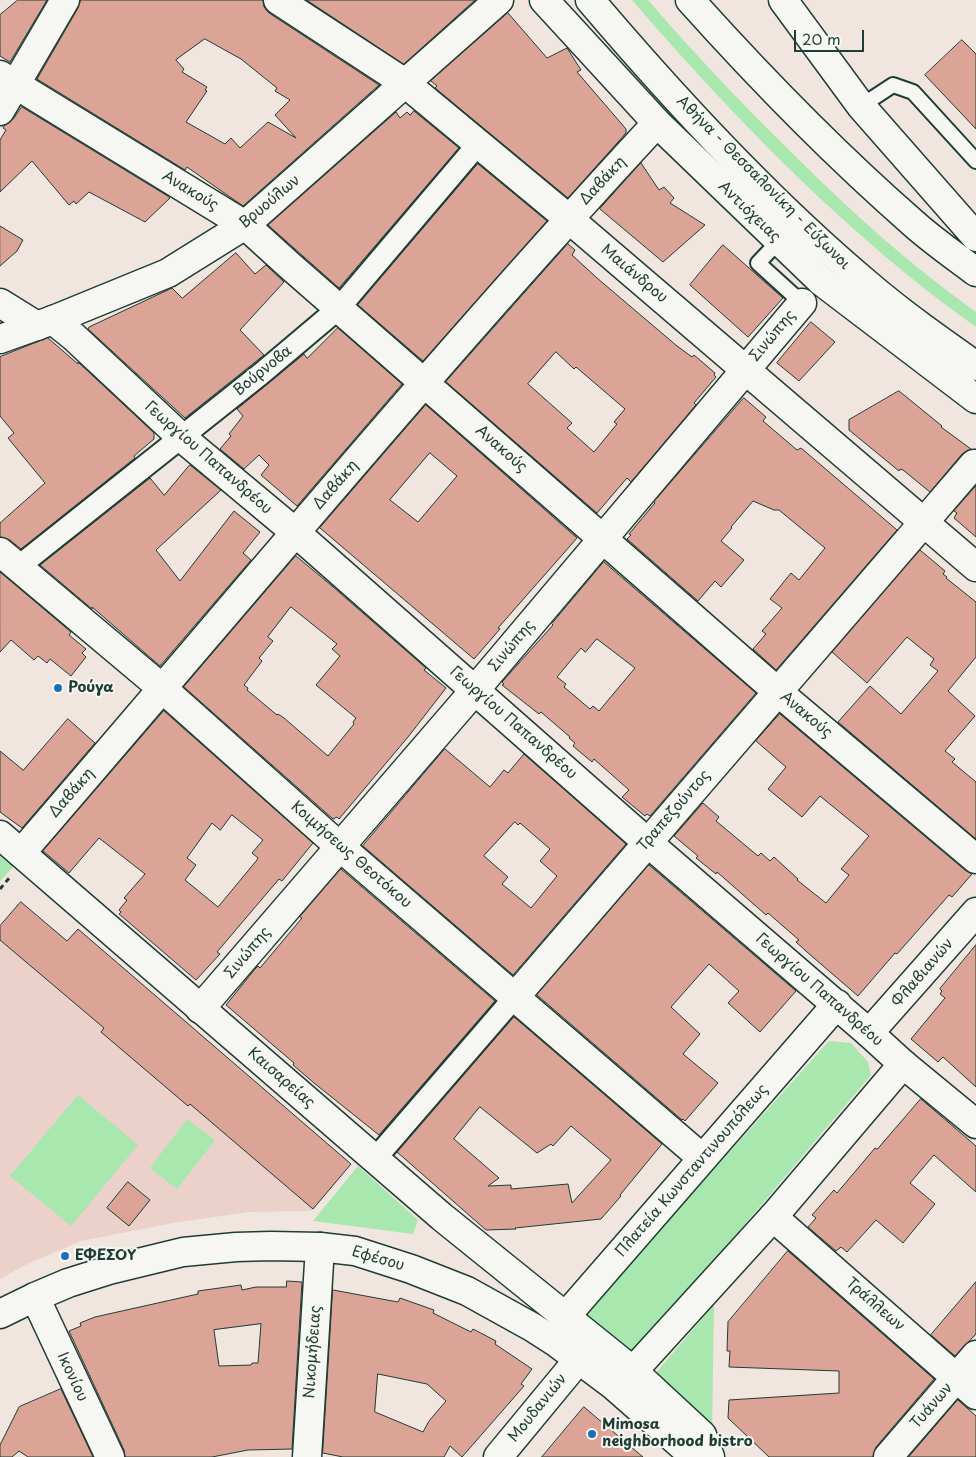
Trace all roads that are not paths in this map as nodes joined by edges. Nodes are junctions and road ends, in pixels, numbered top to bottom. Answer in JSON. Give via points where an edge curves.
{"nodes":[{"id":1,"x":65,"y":0,"type":"edge"},
{"id":2,"x":278,"y":0,"type":"edge"},
{"id":3,"x":498,"y":0,"type":"edge"},
{"id":4,"x":544,"y":0,"type":"edge"},
{"id":5,"x":590,"y":0,"type":"edge"},
{"id":6,"x":690,"y":0,"type":"edge"},
{"id":7,"x":782,"y":0,"type":"edge"},
{"id":8,"x":8,"y":80,"type":"edge"},
{"id":9,"x":406,"y":83,"type":"junction"},
{"id":10,"x":861,"y":106,"type":"junction"},
{"id":11,"x":0,"y":111,"type":"edge"},
{"id":12,"x":657,"y":123,"type":"junction"},
{"id":13,"x":479,"y":143,"type":"junction"},
{"id":14,"x":976,"y":161,"type":"edge"},
{"id":15,"x":569,"y":219,"type":"junction"},
{"id":16,"x":246,"y":225,"type":"junction"},
{"id":17,"x":976,"y":237,"type":"edge"},
{"id":18,"x":779,"y":241,"type":"junction"},
{"id":19,"x":976,"y":272,"type":"edge"},
{"id":20,"x":0,"y":303,"type":"edge"},
{"id":21,"x":802,"y":303,"type":"joint"},
{"id":22,"x":338,"y":308,"type":"junction"},
{"id":23,"x":45,"y":323,"type":"junction"},
{"id":24,"x":0,"y":339,"type":"edge"},
{"id":25,"x":976,"y":366,"type":"edge"},
{"id":26,"x":745,"y":369,"type":"junction"},
{"id":27,"x":424,"y":383,"type":"junction"},
{"id":28,"x":976,"y":399,"type":"edge"},
{"id":29,"x":181,"y":437,"type":"junction"},
{"id":30,"x":974,"y":464,"type":"dead end"},
{"id":31,"x":925,"y":522,"type":"junction"},
{"id":32,"x":295,"y":532,"type":"junction"},
{"id":33,"x":603,"y":537,"type":"junction"},
{"id":34,"x":9,"y":560,"type":"edge"},
{"id":35,"x":976,"y":567,"type":"edge"},
{"id":36,"x":163,"y":689,"type":"junction"},
{"id":37,"x":475,"y":690,"type":"junction"},
{"id":38,"x":778,"y":692,"type":"junction"},
{"id":39,"x":0,"y":835,"type":"edge"},
{"id":40,"x":647,"y":842,"type":"junction"},
{"id":41,"x":339,"y":846,"type":"junction"},
{"id":42,"x":21,"y":853,"type":"junction"},
{"id":43,"x":976,"y":859,"type":"edge"},
{"id":44,"x":976,"y":912,"type":"edge"},
{"id":45,"x":514,"y":998,"type":"junction"},
{"id":46,"x":836,"y":1004,"type":"junction"},
{"id":47,"x":200,"y":1009,"type":"junction"},
{"id":48,"x":870,"y":1033,"type":"junction"},
{"id":49,"x":903,"y":1064,"type":"junction"},
{"id":50,"x":976,"y":1124,"type":"edge"},
{"id":51,"x":702,"y":1158,"type":"junction"},
{"id":52,"x":375,"y":1159,"type":"junction"},
{"id":53,"x":772,"y":1217,"type":"junction"},
{"id":54,"x":320,"y":1247,"type":"junction"},
{"id":55,"x":35,"y":1297,"type":"junction"},
{"id":56,"x":0,"y":1314,"type":"edge"},
{"id":57,"x":565,"y":1317,"type":"junction"},
{"id":58,"x":556,"y":1343,"type":"junction"},
{"id":59,"x":976,"y":1355,"type":"edge"},
{"id":60,"x":579,"y":1359,"type":"junction"},
{"id":61,"x":623,"y":1378,"type":"junction"},
{"id":62,"x":966,"y":1386,"type":"edge"},
{"id":63,"x":110,"y":1457,"type":"edge"},
{"id":64,"x":307,"y":1457,"type":"edge"},
{"id":65,"x":498,"y":1457,"type":"edge"},
{"id":66,"x":710,"y":1457,"type":"edge"},
{"id":67,"x":888,"y":1457,"type":"edge"}],
"edges":[{"from":1,"to":8,"type":"main road"},
{"from":2,"to":9,"type":"main road","name":"Μαιάνδρου"},
{"from":3,"to":9,"type":"main road","name":"Βρυούλων"},
{"from":4,"to":12,"type":"main road","name":"Αντιόχειας"},
{"from":5,"to":25,"type":"main road","name":"Αθήνα - Θεσσαλονίκη - Εύζωνοι","via":[[662,82],[799,223],[867,285]]},
{"from":6,"to":19,"type":"main road","via":[[852,168],[914,224]]},
{"from":7,"to":10,"type":"main road"},
{"from":8,"to":11,"type":"main road"},
{"from":8,"to":16,"type":"main road","name":"Ανακούς"},
{"from":9,"to":13,"type":"main road","name":"Μαιάνδρου"},
{"from":9,"to":16,"type":"main road","name":"Βρυούλων"},
{"from":10,"to":14,"type":"lane","via":[[893,85],[913,92]]},
{"from":10,"to":17,"type":"main road"},
{"from":12,"to":15,"type":"main road","name":"Δαβάκη"},
{"from":12,"to":18,"type":"main road","name":"Αντιόχειας"},
{"from":13,"to":15,"type":"main road","name":"Μαιάνδρου"},
{"from":13,"to":22,"type":"street","name":"Βούρνοβα"},
{"from":15,"to":26,"type":"main road","name":"Μαιάνδρου"},
{"from":15,"to":27,"type":"main road","name":"Δαβάκη"},
{"from":16,"to":22,"type":"main road","name":"Ανακούς"},
{"from":16,"to":23,"type":"main road","name":"Βρυούλων","via":[[168,273]]},
{"from":18,"to":21,"type":"lane","via":[[758,263]]},
{"from":18,"to":28,"type":"main road","name":"Αντιόχειας","via":[[821,281]]},
{"from":20,"to":23,"type":"main road","name":"Γεωργίου Παπανδρέου"},
{"from":21,"to":26,"type":"main road","name":"Σινώπης"},
{"from":22,"to":27,"type":"main road","name":"Ανακούς"},
{"from":22,"to":29,"type":"street","name":"Βούρνοβα"},
{"from":23,"to":24,"type":"main road","name":"Βρυούλων"},
{"from":23,"to":29,"type":"main road","name":"Γεωργίου Παπανδρέου","via":[[74,337]]},
{"from":26,"to":31,"type":"main road","name":"Μαιάνδρου"},
{"from":26,"to":33,"type":"main road","name":"Σινώπης"},
{"from":27,"to":32,"type":"main road","name":"Δαβάκη"},
{"from":27,"to":33,"type":"main road","name":"Ανακούς"},
{"from":29,"to":32,"type":"main road","name":"Γεωργίου Παπανδρέου"},
{"from":29,"to":34,"type":"street","name":"Βούρνοβα"},
{"from":30,"to":31,"type":"main road","name":"Τραπεζούντος"},
{"from":31,"to":35,"type":"main road","name":"Μαιάνδρου"},
{"from":31,"to":38,"type":"main road","name":"Τραπεζούντος"},
{"from":32,"to":36,"type":"main road","name":"Δαβάκη"},
{"from":32,"to":37,"type":"main road","name":"Γεωργίου Παπανδρέου"},
{"from":33,"to":37,"type":"main road","name":"Σινώπης"},
{"from":33,"to":38,"type":"main road","name":"Ανακούς"},
{"from":34,"to":36,"type":"main road","name":"Κοιμήσεως Θεοτόκου"},
{"from":36,"to":41,"type":"main road","name":"Κοιμήσεως Θεοτόκου"},
{"from":36,"to":42,"type":"main road","name":"Δαβάκη"},
{"from":37,"to":40,"type":"main road","name":"Γεωργίου Παπανδρέου"},
{"from":37,"to":41,"type":"main road","name":"Σινώπης"},
{"from":38,"to":40,"type":"main road","name":"Τραπεζούντος"},
{"from":38,"to":43,"type":"main road","name":"Ανακούς"},
{"from":39,"to":42,"type":"main road","name":"Καισαρείας"},
{"from":40,"to":45,"type":"main road","name":"Τραπεζούντος"},
{"from":40,"to":46,"type":"main road","name":"Γεωργίου Παπανδρέου"},
{"from":41,"to":45,"type":"main road","name":"Κοιμήσεως Θεοτόκου"},
{"from":41,"to":47,"type":"main road","name":"Σινώπης"},
{"from":42,"to":47,"type":"main road","name":"Καισαρείας"},
{"from":44,"to":48,"type":"main road","name":"Φλαβιανών"},
{"from":45,"to":51,"type":"main road","name":"Κοιμήσεως Θεοτόκου"},
{"from":45,"to":52,"type":"street","name":"Τραπεζούντος"},
{"from":46,"to":48,"type":"main road","name":"Γεωργίου Παπανδρέου"},
{"from":46,"to":51,"type":"main road","name":"Πλατεία Κωνσταντινουπόλεως"},
{"from":47,"to":52,"type":"main road","name":"Καισαρείας"},
{"from":48,"to":49,"type":"main road","name":"Γεωργίου Παπανδρέου"},
{"from":49,"to":50,"type":"main road","name":"Γεωργίου Παπανδρέου"},
{"from":49,"to":53,"type":"main road"},
{"from":51,"to":57,"type":"main road","name":"Πλατεία Κωνσταντινουπόλεως"},
{"from":52,"to":57,"type":"main road","name":"Καισαρείας","via":[[442,1218]]},
{"from":53,"to":61,"type":"main road"},
{"from":53,"to":62,"type":"main road","name":"Τράλλεων"},
{"from":54,"to":55,"type":"main road","name":"Εφέσου","via":[[236,1247],[183,1252],[109,1270]]},
{"from":54,"to":58,"type":"main road","name":"Εφέσου","via":[[368,1254],[435,1277],[488,1302]]},
{"from":54,"to":64,"type":"main road","name":"Νικομήδειας"},
{"from":55,"to":56,"type":"main road","name":"Εφέσου"},
{"from":55,"to":63,"type":"main road","name":"Ικονίου"},
{"from":57,"to":58,"type":"main road","name":"Πλατεία Κωνσταντινουπόλεως"},
{"from":57,"to":61,"type":"main road","name":"Εφέσου"},
{"from":58,"to":60,"type":"main road","name":"Εφέσου"},
{"from":59,"to":62,"type":"main road","name":"Τυάνων"},
{"from":60,"to":61,"type":"main road","name":"Εφέσου"},
{"from":60,"to":65,"type":"main road","name":"Μουδανιών"},
{"from":61,"to":66,"type":"main road","name":"Εφέσου","via":[[702,1435]]},
{"from":62,"to":67,"type":"main road","name":"Τυάνων"}]}
